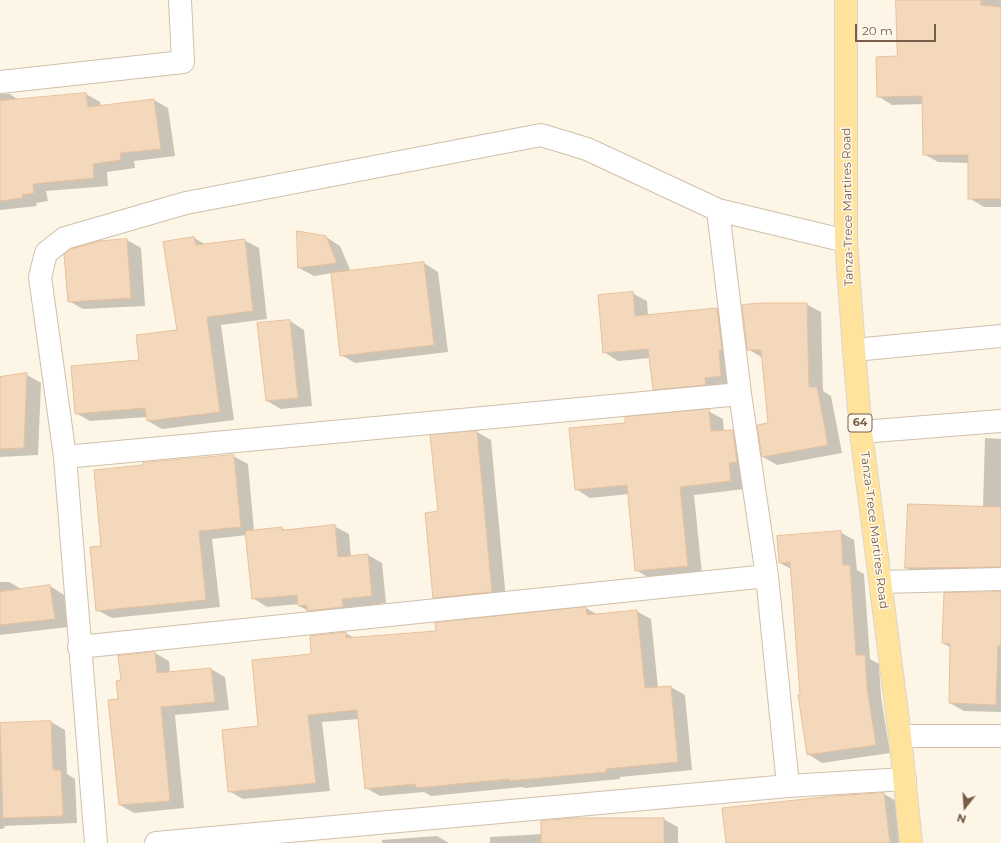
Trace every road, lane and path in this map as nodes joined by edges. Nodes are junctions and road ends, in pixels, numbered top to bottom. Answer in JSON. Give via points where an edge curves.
{"nodes":[{"id":1,"x":180,"y":0,"type":"edge"},
{"id":2,"x":846,"y":0,"type":"edge"},
{"id":3,"x":0,"y":82,"type":"edge"},
{"id":4,"x":718,"y":210,"type":"junction"},
{"id":5,"x":846,"y":241,"type":"junction"},
{"id":6,"x":1001,"y":336,"type":"edge"},
{"id":7,"x":854,"y":350,"type":"junction"},
{"id":8,"x":740,"y":394,"type":"junction"},
{"id":9,"x":1001,"y":421,"type":"edge"},
{"id":10,"x":861,"y":432,"type":"junction"},
{"id":11,"x":65,"y":457,"type":"junction"},
{"id":12,"x":767,"y":576,"type":"junction"},
{"id":13,"x":1001,"y":579,"type":"edge"},
{"id":14,"x":881,"y":582,"type":"junction"},
{"id":15,"x":79,"y":647,"type":"junction"},
{"id":16,"x":900,"y":736,"type":"junction"},
{"id":17,"x":1001,"y":736,"type":"edge"},
{"id":18,"x":905,"y":779,"type":"junction"},
{"id":19,"x":788,"y":786,"type":"junction"},
{"id":20,"x":96,"y":843,"type":"edge"},
{"id":21,"x":156,"y":843,"type":"edge"},
{"id":22,"x":911,"y":843,"type":"edge"}],
"edges":[{"from":1,"to":3,"type":"street","via":[[183,62]]},
{"from":2,"to":5,"type":"main road","name":"Tanza-Trece Martires Road","number":"64"},
{"from":4,"to":5,"type":"street"},
{"from":4,"to":8,"type":"street"},
{"from":4,"to":11,"type":"street","via":[[587,149],[541,136],[186,203],[65,238],[46,253],[40,277]]},
{"from":5,"to":7,"type":"main road","name":"Tanza-Trece Martires Road","number":"64"},
{"from":6,"to":7,"type":"street"},
{"from":7,"to":10,"type":"main road","name":"Tanza-Trece Martires Road","number":"64"},
{"from":8,"to":11,"type":"street"},
{"from":8,"to":12,"type":"street"},
{"from":9,"to":10,"type":"street"},
{"from":10,"to":14,"type":"main road","name":"Tanza-Trece Martires Road","number":"64"},
{"from":11,"to":15,"type":"street"},
{"from":12,"to":15,"type":"street"},
{"from":12,"to":19,"type":"street"},
{"from":13,"to":14,"type":"street"},
{"from":14,"to":16,"type":"main road","name":"Tanza-Trece Martires Road","number":"64"},
{"from":15,"to":20,"type":"street"},
{"from":16,"to":17,"type":"street"},
{"from":16,"to":18,"type":"main road","name":"Tanza-Trece Martires Road","number":"64"},
{"from":18,"to":19,"type":"street"},
{"from":18,"to":22,"type":"main road","name":"Tanza-Trece Martires Road","number":"64"},
{"from":19,"to":21,"type":"street"}]}
